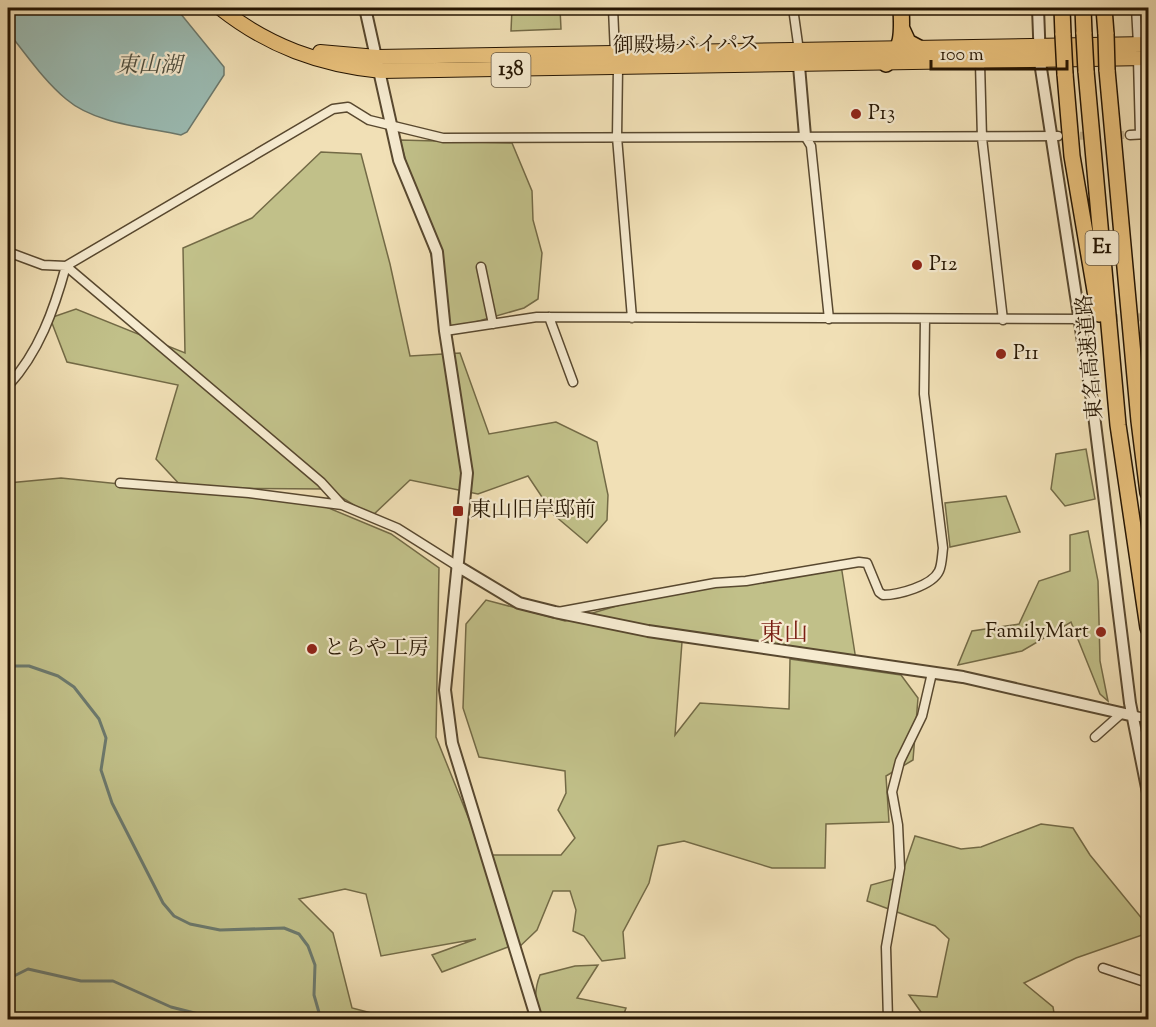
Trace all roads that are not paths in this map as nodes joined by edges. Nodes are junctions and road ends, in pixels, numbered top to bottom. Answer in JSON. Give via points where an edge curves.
{"nodes":[{"id":1,"x":220,"y":8,"type":"edge"},
{"id":2,"x":365,"y":8,"type":"edge"},
{"id":3,"x":614,"y":8,"type":"edge"},
{"id":4,"x":793,"y":8,"type":"edge"},
{"id":5,"x":901,"y":8,"type":"edge"},
{"id":6,"x":1038,"y":8,"type":"edge"},
{"id":7,"x":1062,"y":8,"type":"edge"},
{"id":8,"x":1083,"y":8,"type":"edge"},
{"id":9,"x":1104,"y":8,"type":"edge"},
{"id":10,"x":1136,"y":8,"type":"edge"},
{"id":11,"x":234,"y":19,"type":"junction"},
{"id":12,"x":902,"y":29,"type":"junction"},
{"id":13,"x":1143,"y":44,"type":"edge"},
{"id":14,"x":1038,"y":46,"type":"junction"},
{"id":15,"x":899,"y":49,"type":"junction"},
{"id":16,"x":921,"y":49,"type":"junction"},
{"id":17,"x":799,"y":51,"type":"junction"},
{"id":18,"x":377,"y":57,"type":"junction"},
{"id":19,"x":1144,"y":59,"type":"edge"},
{"id":20,"x":616,"y":61,"type":"junction"},
{"id":21,"x":1040,"y":62,"type":"junction"},
{"id":22,"x":980,"y":63,"type":"junction"},
{"id":23,"x":886,"y":64,"type":"junction"},
{"id":24,"x":799,"y":66,"type":"junction"},
{"id":25,"x":381,"y":71,"type":"junction"},
{"id":26,"x":392,"y":127,"type":"junction"},
{"id":27,"x":1144,"y":134,"type":"edge"},
{"id":28,"x":1130,"y":135,"type":"tunnel mouth"},
{"id":29,"x":805,"y":136,"type":"junction"},
{"id":30,"x":1054,"y":136,"type":"junction"},
{"id":31,"x":617,"y":137,"type":"junction"},
{"id":32,"x":982,"y":138,"type":"junction"},
{"id":33,"x":8,"y":252,"type":"edge"},
{"id":34,"x":66,"y":266,"type":"junction"},
{"id":35,"x":481,"y":267,"type":"dead end"},
{"id":36,"x":549,"y":317,"type":"junction"},
{"id":37,"x":632,"y":318,"type":"junction"},
{"id":38,"x":829,"y":319,"type":"junction"},
{"id":39,"x":925,"y":319,"type":"junction"},
{"id":40,"x":1083,"y":319,"type":"junction"},
{"id":41,"x":1003,"y":320,"type":"junction"},
{"id":42,"x":493,"y":324,"type":"junction"},
{"id":43,"x":445,"y":331,"type":"junction"},
{"id":44,"x":573,"y":382,"type":"dead end"},
{"id":45,"x":8,"y":386,"type":"edge"},
{"id":46,"x":1119,"y":424,"type":"junction"},
{"id":47,"x":120,"y":483,"type":"dead end"},
{"id":48,"x":1149,"y":493,"type":"edge"},
{"id":49,"x":342,"y":505,"type":"junction"},
{"id":50,"x":459,"y":567,"type":"junction"},
{"id":51,"x":555,"y":612,"type":"junction"},
{"id":52,"x":1149,"y":628,"type":"edge"},
{"id":53,"x":932,"y":673,"type":"junction"},
{"id":54,"x":1122,"y":713,"type":"junction"},
{"id":55,"x":1134,"y":716,"type":"junction"},
{"id":56,"x":1147,"y":718,"type":"edge"},
{"id":57,"x":1095,"y":737,"type":"dead end"},
{"id":58,"x":1149,"y":793,"type":"edge"},
{"id":59,"x":1103,"y":968,"type":"dead end"},
{"id":60,"x":1149,"y":983,"type":"edge"},
{"id":61,"x":537,"y":1020,"type":"edge"},
{"id":62,"x":888,"y":1020,"type":"edge"}],
"edges":[{"from":1,"to":11,"type":"highway","name":"御殿場バイパス","number":"138"},
{"from":2,"to":18,"type":"street"},
{"from":3,"to":20,"type":"street"},
{"from":4,"to":17,"type":"street"},
{"from":5,"to":12,"type":"highway"},
{"from":6,"to":14,"type":"street"},
{"from":7,"to":46,"type":"highway","bridge":true,"via":[[1072,156]]},
{"from":8,"to":46,"type":"highway","name":"東名高速道路","number":"E1","bridge":true},
{"from":9,"to":48,"type":"highway","name":"東名高速道路","number":"E1","bridge":true,"via":[[1136,398]]},
{"from":10,"to":13,"type":"street"},
{"from":11,"to":18,"type":"highway","name":"御殿場バイパス","number":"138","via":[[291,45],[333,55]]},
{"from":11,"to":25,"type":"highway","name":"御殿場バイパス","number":"138","via":[[297,55]]},
{"from":12,"to":15,"type":"highway"},
{"from":12,"to":16,"type":"highway","via":[[909,42]]},
{"from":13,"to":14,"type":"highway","name":"御殿場バイパス","number":"138"},
{"from":14,"to":16,"type":"highway","name":"御殿場バイパス","number":"138"},
{"from":14,"to":21,"type":"street"},
{"from":15,"to":16,"type":"highway","name":"御殿場バイパス","number":"138"},
{"from":15,"to":17,"type":"highway","name":"御殿場バイパス","number":"138"},
{"from":15,"to":23,"type":"highway"},
{"from":17,"to":20,"type":"highway","name":"御殿場バイパス","number":"138"},
{"from":18,"to":20,"type":"highway","name":"御殿場バイパス","number":"138"},
{"from":18,"to":25,"type":"street"},
{"from":19,"to":21,"type":"highway","name":"御殿場バイパス","number":"138"},
{"from":19,"to":27,"type":"street"},
{"from":20,"to":24,"type":"highway","name":"御殿場バイパス","number":"138"},
{"from":20,"to":25,"type":"highway","name":"御殿場バイパス","number":"138"},
{"from":20,"to":31,"type":"street"},
{"from":21,"to":22,"type":"highway","name":"御殿場バイパス","number":"138"},
{"from":21,"to":30,"type":"street"},
{"from":22,"to":23,"type":"highway","name":"御殿場バイパス","number":"138"},
{"from":22,"to":32,"type":"street"},
{"from":23,"to":24,"type":"highway","name":"御殿場バイパス","number":"138"},
{"from":24,"to":29,"type":"street"},
{"from":25,"to":26,"type":"street"},
{"from":26,"to":31,"type":"street","via":[[443,138]]},
{"from":26,"to":34,"type":"street","via":[[369,120],[348,107],[333,109]]},
{"from":26,"to":43,"type":"street","via":[[399,160],[437,252]]},
{"from":27,"to":28,"type":"street"},
{"from":29,"to":31,"type":"street"},
{"from":29,"to":32,"type":"street"},
{"from":29,"to":38,"type":"street","via":[[811,146]]},
{"from":30,"to":32,"type":"street"},
{"from":30,"to":40,"type":"street"},
{"from":31,"to":37,"type":"street"},
{"from":32,"to":41,"type":"street"},
{"from":33,"to":34,"type":"street","via":[[43,265]]},
{"from":34,"to":45,"type":"street","via":[[54,311],[24,368]]},
{"from":34,"to":49,"type":"street","via":[[321,482]]},
{"from":35,"to":42,"type":"street"},
{"from":36,"to":37,"type":"street"},
{"from":36,"to":42,"type":"street"},
{"from":36,"to":44,"type":"street"},
{"from":37,"to":38,"type":"street"},
{"from":38,"to":39,"type":"street"},
{"from":39,"to":41,"type":"street"},
{"from":39,"to":51,"type":"street","via":[[924,394],[943,548],[939,572],[933,578],[910,591],[883,595],[867,563],[859,562]]},
{"from":40,"to":41,"type":"street"},
{"from":40,"to":55,"type":"street"},
{"from":42,"to":43,"type":"street"},
{"from":43,"to":50,"type":"street","via":[[467,473]]},
{"from":46,"to":52,"type":"highway","name":"東名高速道路","number":"E1"},
{"from":47,"to":49,"type":"street"},
{"from":49,"to":50,"type":"street","via":[[397,528]]},
{"from":50,"to":51,"type":"street","via":[[519,603]]},
{"from":50,"to":61,"type":"street","via":[[445,690],[452,743]]},
{"from":51,"to":53,"type":"street","via":[[648,631]]},
{"from":53,"to":54,"type":"street"},
{"from":53,"to":62,"type":"street","via":[[922,716],[900,761],[892,792],[900,868],[886,947]]},
{"from":54,"to":55,"type":"street"},
{"from":54,"to":57,"type":"street"},
{"from":55,"to":56,"type":"street"},
{"from":55,"to":58,"type":"street"},
{"from":59,"to":60,"type":"street"}]}
